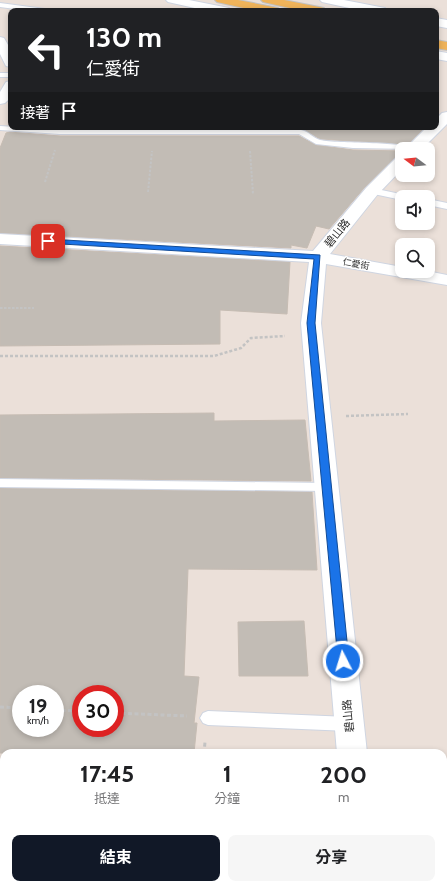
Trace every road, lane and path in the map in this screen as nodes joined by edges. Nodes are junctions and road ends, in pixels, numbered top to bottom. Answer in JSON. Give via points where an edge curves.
{"nodes":[{"id":1,"x":172,"y":0,"type":"edge"},
{"id":2,"x":220,"y":0,"type":"edge"},
{"id":3,"x":267,"y":0,"type":"edge"},
{"id":4,"x":326,"y":0,"type":"edge"},
{"id":5,"x":0,"y":5,"type":"edge"},
{"id":6,"x":380,"y":7,"type":"edge"},
{"id":7,"x":22,"y":8,"type":"edge"},
{"id":8,"x":211,"y":8,"type":"edge"},
{"id":9,"x":259,"y":8,"type":"edge"},
{"id":10,"x":306,"y":8,"type":"edge"},
{"id":11,"x":0,"y":41,"type":"edge"},
{"id":12,"x":8,"y":57,"type":"edge"},
{"id":13,"x":30,"y":130,"type":"edge"},
{"id":14,"x":430,"y":130,"type":"edge"},
{"id":15,"x":154,"y":131,"type":"junction"},
{"id":16,"x":248,"y":131,"type":"junction"},
{"id":17,"x":60,"y":132,"type":"junction"},
{"id":18,"x":419,"y":142,"type":"edge"},
{"id":19,"x":395,"y":146,"type":"edge"},
{"id":20,"x":395,"y":167,"type":"edge"},
{"id":21,"x":45,"y":182,"type":"dead end"},
{"id":22,"x":372,"y":191,"type":"junction"},
{"id":23,"x":148,"y":192,"type":"dead end"},
{"id":24,"x":253,"y":194,"type":"dead end"},
{"id":25,"x":395,"y":196,"type":"edge"},
{"id":26,"x":435,"y":203,"type":"edge"},
{"id":27,"x":447,"y":206,"type":"edge"},
{"id":28,"x":0,"y":239,"type":"edge"},
{"id":29,"x":318,"y":257,"type":"junction"},
{"id":30,"x":447,"y":280,"type":"edge"},
{"id":31,"x":0,"y":308,"type":"edge"},
{"id":32,"x":34,"y":308,"type":"dead end"},
{"id":33,"x":312,"y":335,"type":"junction"},
{"id":34,"x":0,"y":356,"type":"edge"},
{"id":35,"x":408,"y":414,"type":"dead end"},
{"id":36,"x":320,"y":417,"type":"junction"},
{"id":37,"x":0,"y":482,"type":"edge"},
{"id":38,"x":326,"y":487,"type":"junction"},
{"id":39,"x":0,"y":707,"type":"edge"},
{"id":40,"x":12,"y":708,"type":"edge"},
{"id":41,"x":124,"y":713,"type":"edge"},
{"id":42,"x":208,"y":718,"type":"joint"},
{"id":43,"x":349,"y":724,"type":"junction"},
{"id":44,"x":352,"y":749,"type":"edge"}],
"edges":[{"from":1,"to":8,"type":"street"},
{"from":2,"to":9,"type":"main road"},
{"from":3,"to":10,"type":"main road"},
{"from":4,"to":6,"type":"street"},
{"from":5,"to":7,"type":"lane"},
{"from":11,"to":12,"type":"street"},
{"from":13,"to":17,"type":"lane"},
{"from":14,"to":18,"type":"street"},
{"from":15,"to":16,"type":"lane"},
{"from":15,"to":17,"type":"lane"},
{"from":15,"to":23,"type":"path"},
{"from":16,"to":19,"type":"lane","via":[[301,132],[316,142]]},
{"from":16,"to":24,"type":"path"},
{"from":17,"to":21,"type":"path"},
{"from":20,"to":22,"type":"street","name":"碧山路"},
{"from":22,"to":25,"type":"lane"},
{"from":22,"to":29,"type":"street","name":"碧山路"},
{"from":26,"to":27,"type":"lane"},
{"from":28,"to":29,"type":"street","name":"仁愛街"},
{"from":29,"to":30,"type":"street","name":"仁愛街"},
{"from":29,"to":33,"type":"street","name":"碧山路"},
{"from":31,"to":32,"type":"path"},
{"from":33,"to":34,"type":"path","via":[[251,338],[241,348],[214,356]]},
{"from":33,"to":36,"type":"street","name":"碧山路"},
{"from":35,"to":36,"type":"path"},
{"from":36,"to":38,"type":"street","name":"碧山路"},
{"from":37,"to":38,"type":"lane"},
{"from":38,"to":43,"type":"street","name":"碧山路"},
{"from":39,"to":40,"type":"path"},
{"from":41,"to":42,"type":"path"},
{"from":42,"to":43,"type":"lane"},
{"from":43,"to":44,"type":"street","name":"碧山路"}]}
